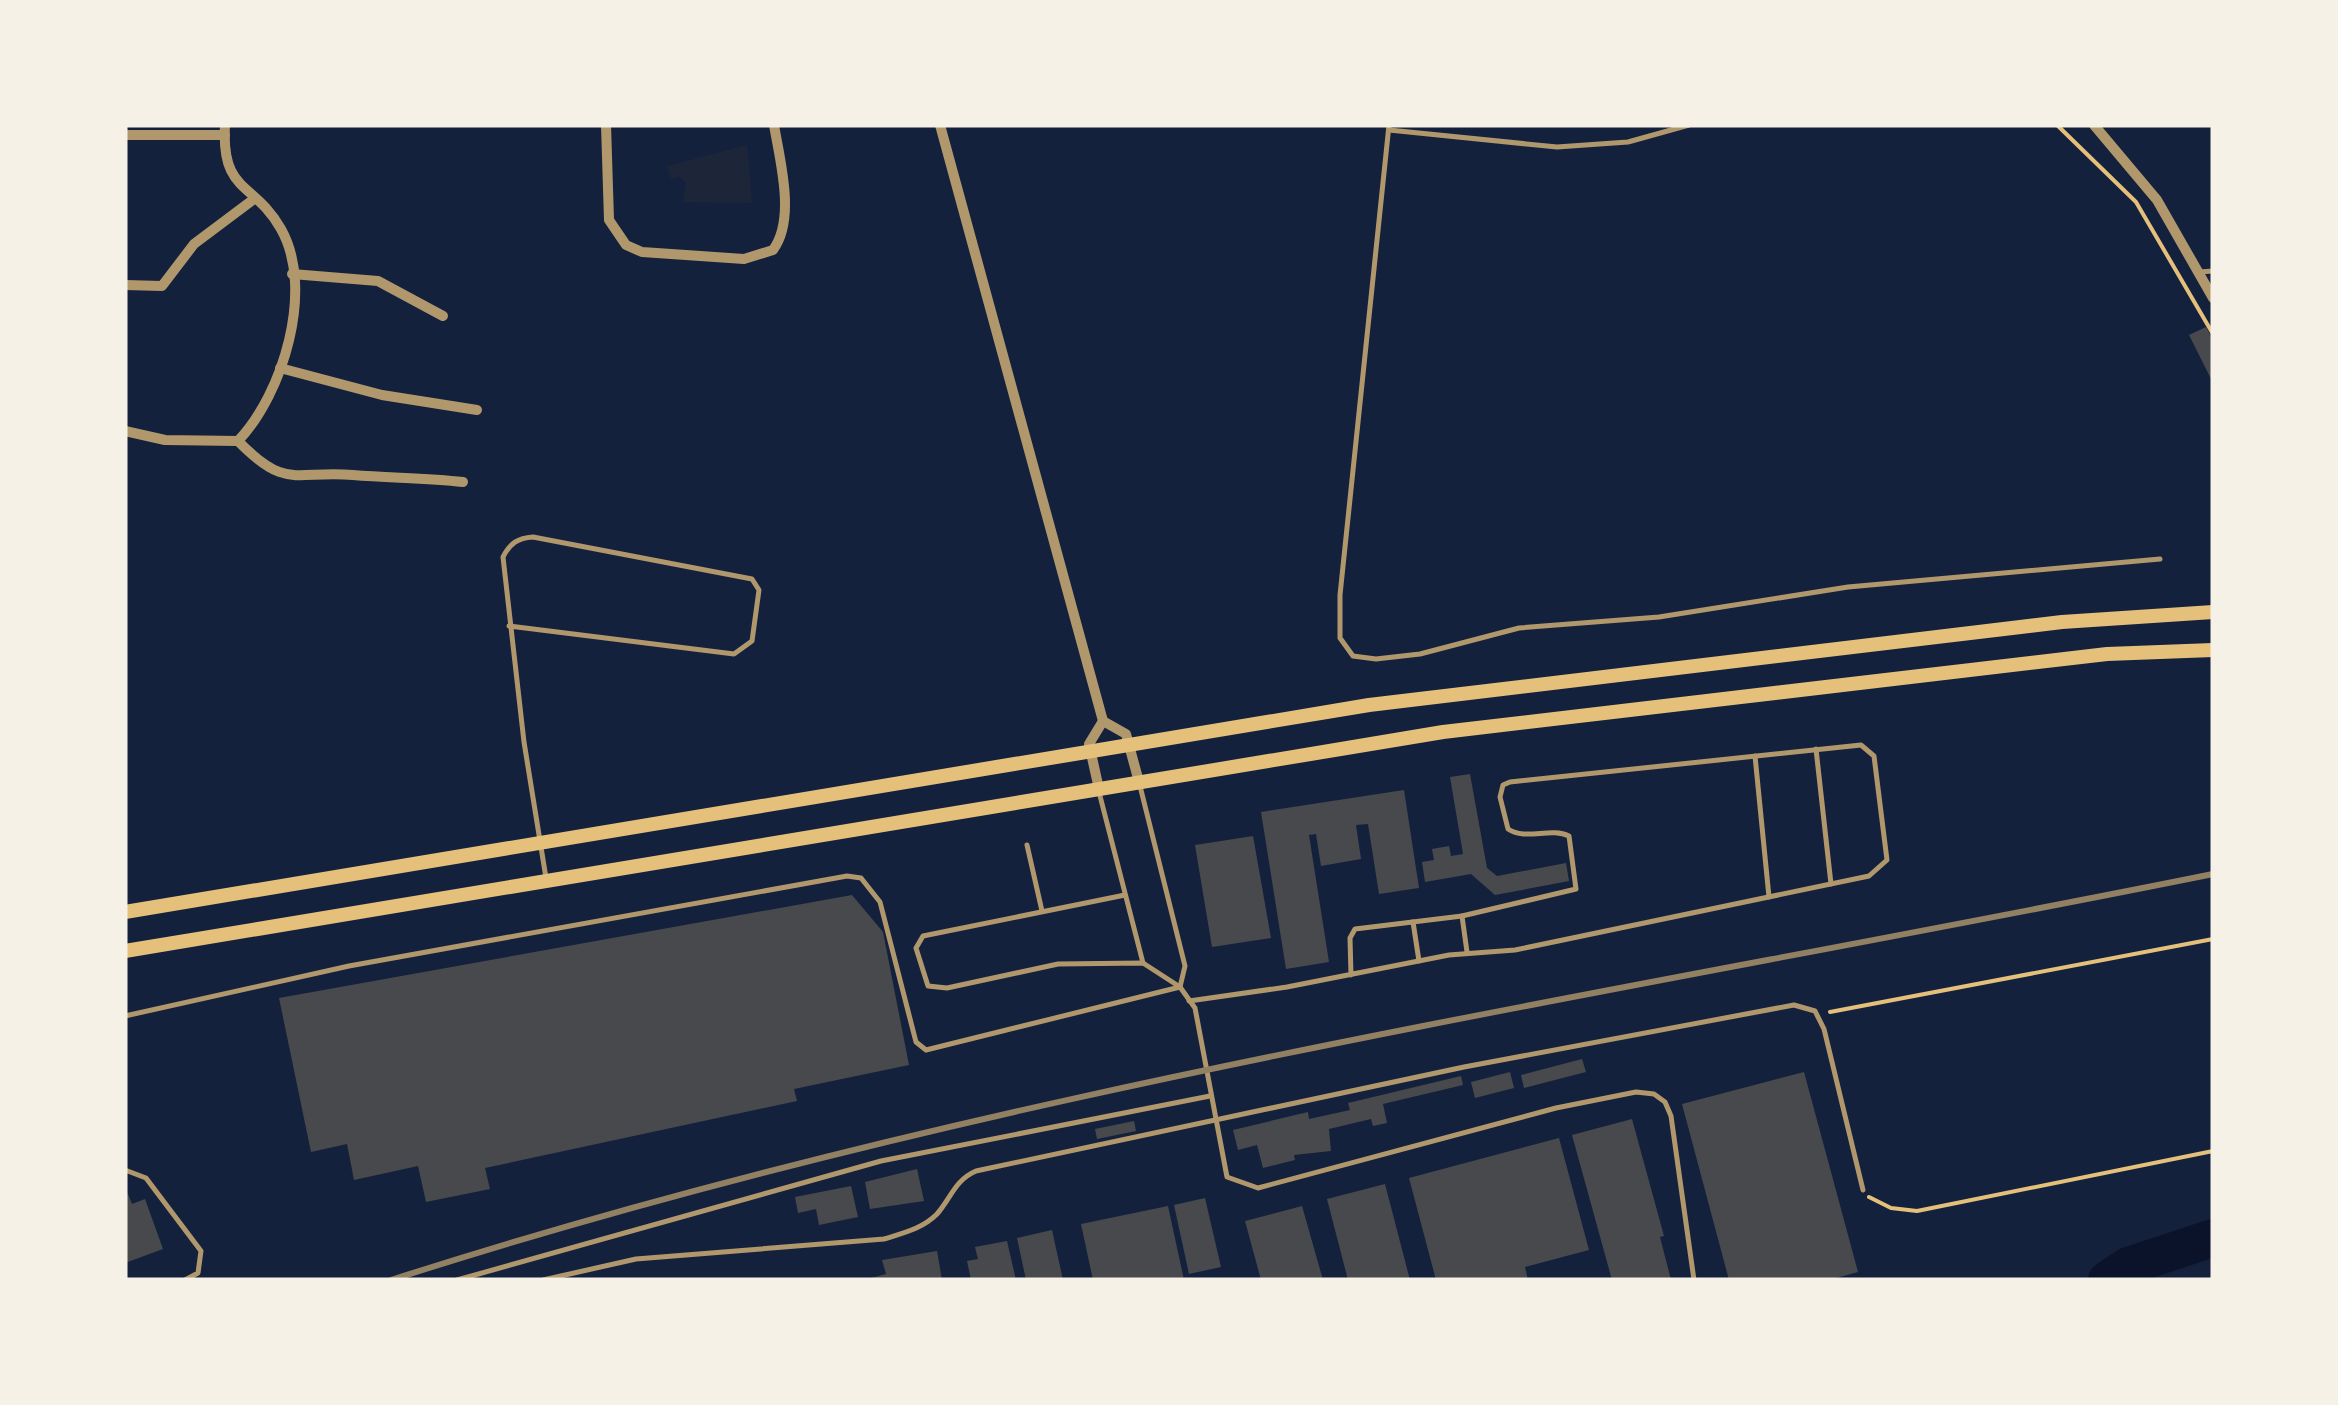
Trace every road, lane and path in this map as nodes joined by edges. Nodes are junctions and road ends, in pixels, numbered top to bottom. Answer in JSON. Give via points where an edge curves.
{"nodes":[{"id":1,"x":606,"y":125,"type":"edge"},
{"id":2,"x":774,"y":125,"type":"edge"},
{"id":3,"x":940,"y":125,"type":"edge"},
{"id":4,"x":1689,"y":125,"type":"edge"},
{"id":5,"x":2057,"y":125,"type":"edge"},
{"id":6,"x":2094,"y":125,"type":"edge"},
{"id":7,"x":1389,"y":128,"type":"edge"},
{"id":8,"x":225,"y":130,"type":"edge"},
{"id":9,"x":125,"y":135,"type":"edge"},
{"id":10,"x":254,"y":199,"type":"junction"},
{"id":11,"x":2213,"y":271,"type":"edge"},
{"id":12,"x":2199,"y":272,"type":"junction"},
{"id":13,"x":292,"y":274,"type":"junction"},
{"id":14,"x":125,"y":285,"type":"edge"},
{"id":15,"x":2213,"y":298,"type":"edge"},
{"id":16,"x":443,"y":316,"type":"dead end"},
{"id":17,"x":2213,"y":334,"type":"edge"},
{"id":18,"x":280,"y":368,"type":"junction"},
{"id":19,"x":477,"y":410,"type":"dead end"},
{"id":20,"x":125,"y":431,"type":"edge"},
{"id":21,"x":238,"y":440,"type":"junction"},
{"id":22,"x":463,"y":482,"type":"dead end"},
{"id":23,"x":2160,"y":560,"type":"dead end"},
{"id":24,"x":2213,"y":612,"type":"edge"},
{"id":25,"x":509,"y":626,"type":"junction"},
{"id":26,"x":2213,"y":650,"type":"edge"},
{"id":27,"x":1103,"y":721,"type":"junction"},
{"id":28,"x":1129,"y":744,"type":"junction"},
{"id":29,"x":1816,"y":749,"type":"junction"},
{"id":30,"x":1091,"y":752,"type":"junction"},
{"id":31,"x":1755,"y":756,"type":"junction"},
{"id":32,"x":1139,"y":782,"type":"junction"},
{"id":33,"x":1099,"y":789,"type":"junction"},
{"id":34,"x":540,"y":843,"type":"junction"},
{"id":35,"x":1027,"y":845,"type":"dead end"},
{"id":36,"x":546,"y":881,"type":"junction"},
{"id":37,"x":1831,"y":884,"type":"junction"},
{"id":38,"x":1125,"y":895,"type":"junction"},
{"id":39,"x":1769,"y":897,"type":"junction"},
{"id":40,"x":1042,"y":911,"type":"junction"},
{"id":41,"x":125,"y":912,"type":"edge"},
{"id":42,"x":1462,"y":916,"type":"junction"},
{"id":43,"x":1413,"y":922,"type":"junction"},
{"id":44,"x":2213,"y":939,"type":"edge"},
{"id":45,"x":125,"y":951,"type":"edge"},
{"id":46,"x":1466,"y":953,"type":"junction"},
{"id":47,"x":1419,"y":961,"type":"junction"},
{"id":48,"x":1143,"y":964,"type":"junction"},
{"id":49,"x":1352,"y":974,"type":"junction"},
{"id":50,"x":1180,"y":988,"type":"junction"},
{"id":51,"x":1189,"y":1001,"type":"junction"},
{"id":52,"x":1816,"y":1015,"type":"junction"},
{"id":53,"x":125,"y":1016,"type":"edge"},
{"id":54,"x":1210,"y":1096,"type":"junction"},
{"id":55,"x":1215,"y":1122,"type":"junction"},
{"id":56,"x":2213,"y":1151,"type":"edge"},
{"id":57,"x":125,"y":1170,"type":"edge"},
{"id":58,"x":1863,"y":1190,"type":"joint"},
{"id":59,"x":185,"y":1280,"type":"edge"},
{"id":60,"x":456,"y":1280,"type":"edge"},
{"id":61,"x":542,"y":1280,"type":"edge"},
{"id":62,"x":1694,"y":1280,"type":"edge"}],
"edges":[{"from":1,"to":2,"type":"street","via":[[608,212],[620,239],[642,252],[744,260],[773,250],[781,235],[784,182]]},
{"from":3,"to":27,"type":"street"},
{"from":4,"to":7,"type":"lane","via":[[1628,142],[1557,147]]},
{"from":5,"to":17,"type":"path","via":[[2136,202]]},
{"from":6,"to":12,"type":"street","via":[[2157,200]]},
{"from":7,"to":23,"type":"lane","via":[[1340,596],[1340,638],[1353,656],[1404,657],[1519,628],[1659,617],[1848,587]]},
{"from":8,"to":9,"type":"street"},
{"from":8,"to":10,"type":"street","via":[[226,163]]},
{"from":10,"to":13,"type":"street","via":[[280,229]]},
{"from":10,"to":14,"type":"street","via":[[194,244],[162,286]]},
{"from":11,"to":12,"type":"lane"},
{"from":12,"to":15,"type":"street"},
{"from":13,"to":16,"type":"street","via":[[378,282]]},
{"from":13,"to":18,"type":"street","via":[[296,312]]},
{"from":18,"to":19,"type":"street","via":[[382,395]]},
{"from":18,"to":21,"type":"street"},
{"from":20,"to":21,"type":"street","via":[[165,440]]},
{"from":21,"to":22,"type":"street","via":[[258,462],[290,476]]},
{"from":24,"to":28,"type":"main road","via":[[2062,622],[1590,675]]},
{"from":25,"to":25,"type":"lane","via":[[504,557],[513,542],[527,538],[752,579],[759,590],[752,641],[734,654]]},
{"from":25,"to":34,"type":"lane"},
{"from":26,"to":32,"type":"main road","via":[[2107,654],[1518,723]]},
{"from":27,"to":28,"type":"street","via":[[1126,734]]},
{"from":27,"to":30,"type":"street"},
{"from":28,"to":30,"type":"main road"},
{"from":28,"to":32,"type":"street"},
{"from":29,"to":31,"type":"lane"},
{"from":29,"to":37,"type":"lane"},
{"from":29,"to":37,"type":"lane","via":[[1861,745],[1871,752],[1887,860],[1870,876]]},
{"from":30,"to":33,"type":"street"},
{"from":30,"to":34,"type":"main road"},
{"from":31,"to":39,"type":"lane"},
{"from":31,"to":42,"type":"lane","via":[[1503,785],[1508,829],[1569,836],[1578,884],[1569,892]]},
{"from":32,"to":33,"type":"main road"},
{"from":32,"to":50,"type":"lane","via":[[1185,966]]},
{"from":33,"to":36,"type":"main road"},
{"from":33,"to":38,"type":"lane"},
{"from":34,"to":36,"type":"lane"},
{"from":34,"to":41,"type":"main road"},
{"from":35,"to":40,"type":"lane"},
{"from":36,"to":45,"type":"main road"},
{"from":37,"to":39,"type":"lane"},
{"from":38,"to":40,"type":"lane"},
{"from":38,"to":48,"type":"lane"},
{"from":39,"to":46,"type":"lane","via":[[1532,947]]},
{"from":40,"to":48,"type":"lane","via":[[924,936],[916,948],[924,980],[947,988],[1058,964]]},
{"from":42,"to":43,"type":"lane"},
{"from":42,"to":46,"type":"lane"},
{"from":43,"to":47,"type":"lane"},
{"from":43,"to":49,"type":"lane","via":[[1352,932]]},
{"from":44,"to":52,"type":"path"},
{"from":46,"to":47,"type":"lane"},
{"from":47,"to":49,"type":"lane"},
{"from":48,"to":50,"type":"lane"},
{"from":49,"to":51,"type":"lane"},
{"from":50,"to":51,"type":"lane"},
{"from":50,"to":53,"type":"lane","via":[[926,1050],[916,1042],[880,902],[862,878],[847,876],[349,966]]},
{"from":51,"to":54,"type":"lane"},
{"from":52,"to":55,"type":"lane","via":[[1794,1005],[1732,1015]]},
{"from":52,"to":58,"type":"lane"},
{"from":54,"to":55,"type":"lane"},
{"from":54,"to":60,"type":"lane","via":[[881,1161]]},
{"from":55,"to":61,"type":"lane","via":[[976,1171],[958,1182],[924,1224],[884,1238],[636,1259]]},
{"from":55,"to":62,"type":"lane","via":[[1227,1177],[1258,1188],[1556,1108],[1654,1094],[1671,1116]]},
{"from":56,"to":58,"type":"path","via":[[1917,1211],[1874,1202]]},
{"from":57,"to":59,"type":"lane","via":[[146,1178],[201,1250],[198,1273]]}]}
